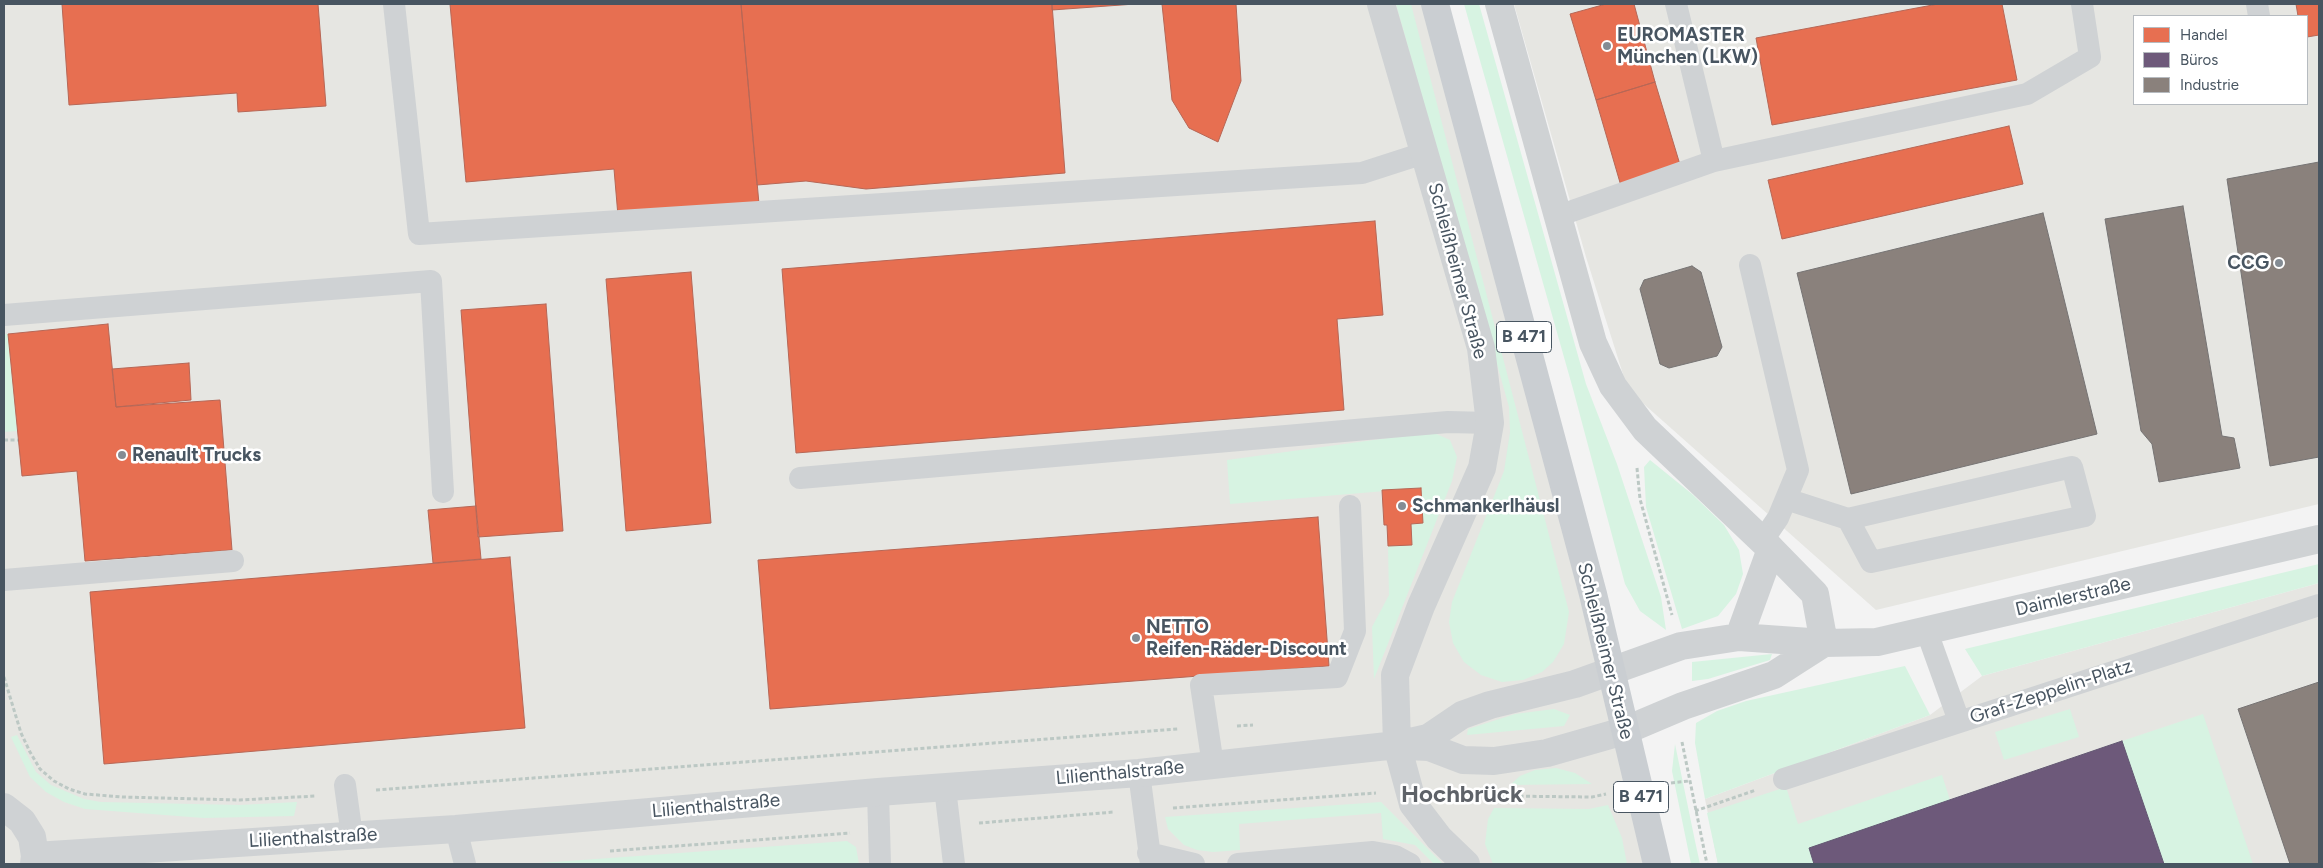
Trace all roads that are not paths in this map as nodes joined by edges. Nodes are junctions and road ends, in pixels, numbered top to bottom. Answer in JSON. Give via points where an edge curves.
{"nodes":[{"id":1,"x":394,"y":4,"type":"edge"},
{"id":2,"x":1381,"y":4,"type":"edge"},
{"id":3,"x":1435,"y":4,"type":"edge"},
{"id":4,"x":1499,"y":4,"type":"edge"},
{"id":5,"x":1676,"y":4,"type":"edge"},
{"id":6,"x":2082,"y":4,"type":"edge"},
{"id":7,"x":1424,"y":153,"type":"junction"},
{"id":8,"x":1714,"y":161,"type":"junction"},
{"id":9,"x":1558,"y":216,"type":"junction"},
{"id":10,"x":1750,"y":265,"type":"dead end"},
{"id":11,"x":4,"y":315,"type":"edge"},
{"id":12,"x":1490,"y":423,"type":"junction"},
{"id":13,"x":800,"y":478,"type":"dead end"},
{"id":14,"x":443,"y":492,"type":"dead end"},
{"id":15,"x":1786,"y":499,"type":"junction"},
{"id":16,"x":1350,"y":506,"type":"dead end"},
{"id":17,"x":1848,"y":519,"type":"junction"},
{"id":18,"x":2319,"y":539,"type":"edge"},
{"id":19,"x":1767,"y":544,"type":"junction"},
{"id":20,"x":233,"y":561,"type":"dead end"},
{"id":21,"x":4,"y":580,"type":"edge"},
{"id":22,"x":2319,"y":605,"type":"edge"},
{"id":23,"x":1927,"y":632,"type":"junction"},
{"id":24,"x":1739,"y":637,"type":"junction"},
{"id":25,"x":1824,"y":643,"type":"junction"},
{"id":26,"x":1611,"y":672,"type":"junction"},
{"id":27,"x":1959,"y":721,"type":"junction"},
{"id":28,"x":1624,"y":731,"type":"junction"},
{"id":29,"x":1397,"y":745,"type":"junction"},
{"id":30,"x":1213,"y":765,"type":"junction"},
{"id":31,"x":1139,"y":772,"type":"junction"},
{"id":32,"x":1784,"y":780,"type":"road end"},
{"id":33,"x":945,"y":788,"type":"junction"},
{"id":34,"x":345,"y":789,"type":"road end"},
{"id":35,"x":878,"y":792,"type":"junction"},
{"id":36,"x":4,"y":807,"type":"edge"},
{"id":37,"x":456,"y":829,"type":"junction"},
{"id":38,"x":352,"y":836,"type":"junction"},
{"id":39,"x":1149,"y":859,"type":"edge"},
{"id":40,"x":34,"y":860,"type":"edge"},
{"id":41,"x":465,"y":864,"type":"edge"},
{"id":42,"x":880,"y":864,"type":"edge"},
{"id":43,"x":954,"y":864,"type":"edge"},
{"id":44,"x":1194,"y":864,"type":"edge"},
{"id":45,"x":1238,"y":864,"type":"edge"},
{"id":46,"x":1410,"y":864,"type":"edge"},
{"id":47,"x":1466,"y":864,"type":"edge"},
{"id":48,"x":1656,"y":864,"type":"edge"}],
"edges":[{"from":1,"to":7,"type":"lane","via":[[419,234],[1362,173]]},
{"from":2,"to":7,"type":"street","name":"Schleißheimer Straße"},
{"from":3,"to":26,"type":"main road","name":"Schleißheimer Straße","number":"B 471"},
{"from":4,"to":9,"type":"street"},
{"from":5,"to":8,"type":"lane"},
{"from":6,"to":8,"type":"lane","via":[[2090,57],[2027,94]]},
{"from":7,"to":12,"type":"street","name":"Schleißheimer Straße","via":[[1480,348]]},
{"from":8,"to":9,"type":"lane"},
{"from":9,"to":19,"type":"street","via":[[1593,343],[1613,386],[1645,429]]},
{"from":10,"to":15,"type":"lane","via":[[1798,470]]},
{"from":11,"to":14,"type":"lane","via":[[431,281]]},
{"from":12,"to":13,"type":"lane","via":[[1448,422]]},
{"from":12,"to":29,"type":"street","name":"Schleißheimer Straße","via":[[1482,468],[1421,606],[1395,675]]},
{"from":15,"to":17,"type":"lane"},
{"from":15,"to":19,"type":"lane"},
{"from":16,"to":30,"type":"lane","via":[[1355,631],[1337,677],[1201,685]]},
{"from":17,"to":17,"type":"lane","via":[[2072,466],[2085,516],[1872,562]]},
{"from":18,"to":23,"type":"street","name":"Daimlerstraße"},
{"from":19,"to":24,"type":"street"},
{"from":19,"to":25,"type":"street","via":[[1815,594]]},
{"from":20,"to":21,"type":"lane"},
{"from":22,"to":27,"type":"lane","name":"Graf-Zeppelin-Platz"},
{"from":23,"to":25,"type":"street","name":"Daimlerstraße","via":[[1877,642]]},
{"from":23,"to":27,"type":"lane"},
{"from":24,"to":25,"type":"street","name":"Daimlerstraße"},
{"from":24,"to":26,"type":"street","name":"Daimlerstraße","via":[[1680,646]]},
{"from":25,"to":28,"type":"street","via":[[1774,676],[1683,706]]},
{"from":26,"to":28,"type":"main road","name":"Schleißheimer Straße","number":"B 471"},
{"from":26,"to":29,"type":"street","name":"Lilienthalstraße","via":[[1462,715],[1428,738]]},
{"from":27,"to":32,"type":"lane","name":"Graf-Zeppelin-Platz"},
{"from":28,"to":29,"type":"street","name":"Lilienthalstraße","via":[[1547,752],[1494,761],[1463,760],[1429,747]]},
{"from":28,"to":48,"type":"main road","name":"Schleißheimer Straße","number":"B 471"},
{"from":29,"to":30,"type":"street","name":"Lilienthalstraße"},
{"from":29,"to":47,"type":"street","name":"Schleißheimer Straße","via":[[1413,804],[1439,838]]},
{"from":30,"to":31,"type":"street","name":"Lilienthalstraße"},
{"from":31,"to":33,"type":"street","name":"Lilienthalstraße"},
{"from":31,"to":39,"type":"lane"},
{"from":33,"to":35,"type":"street","name":"Lilienthalstraße"},
{"from":33,"to":43,"type":"lane"},
{"from":34,"to":38,"type":"lane"},
{"from":35,"to":37,"type":"street","name":"Lilienthalstraße"},
{"from":35,"to":42,"type":"lane"},
{"from":36,"to":40,"type":"street","via":[[22,821],[32,837]]},
{"from":37,"to":38,"type":"street","name":"Lilienthalstraße"},
{"from":37,"to":41,"type":"lane"},
{"from":38,"to":40,"type":"street","name":"Lilienthalstraße"},
{"from":39,"to":44,"type":"lane"},
{"from":45,"to":46,"type":"lane","via":[[1373,852],[1395,856]]}]}
